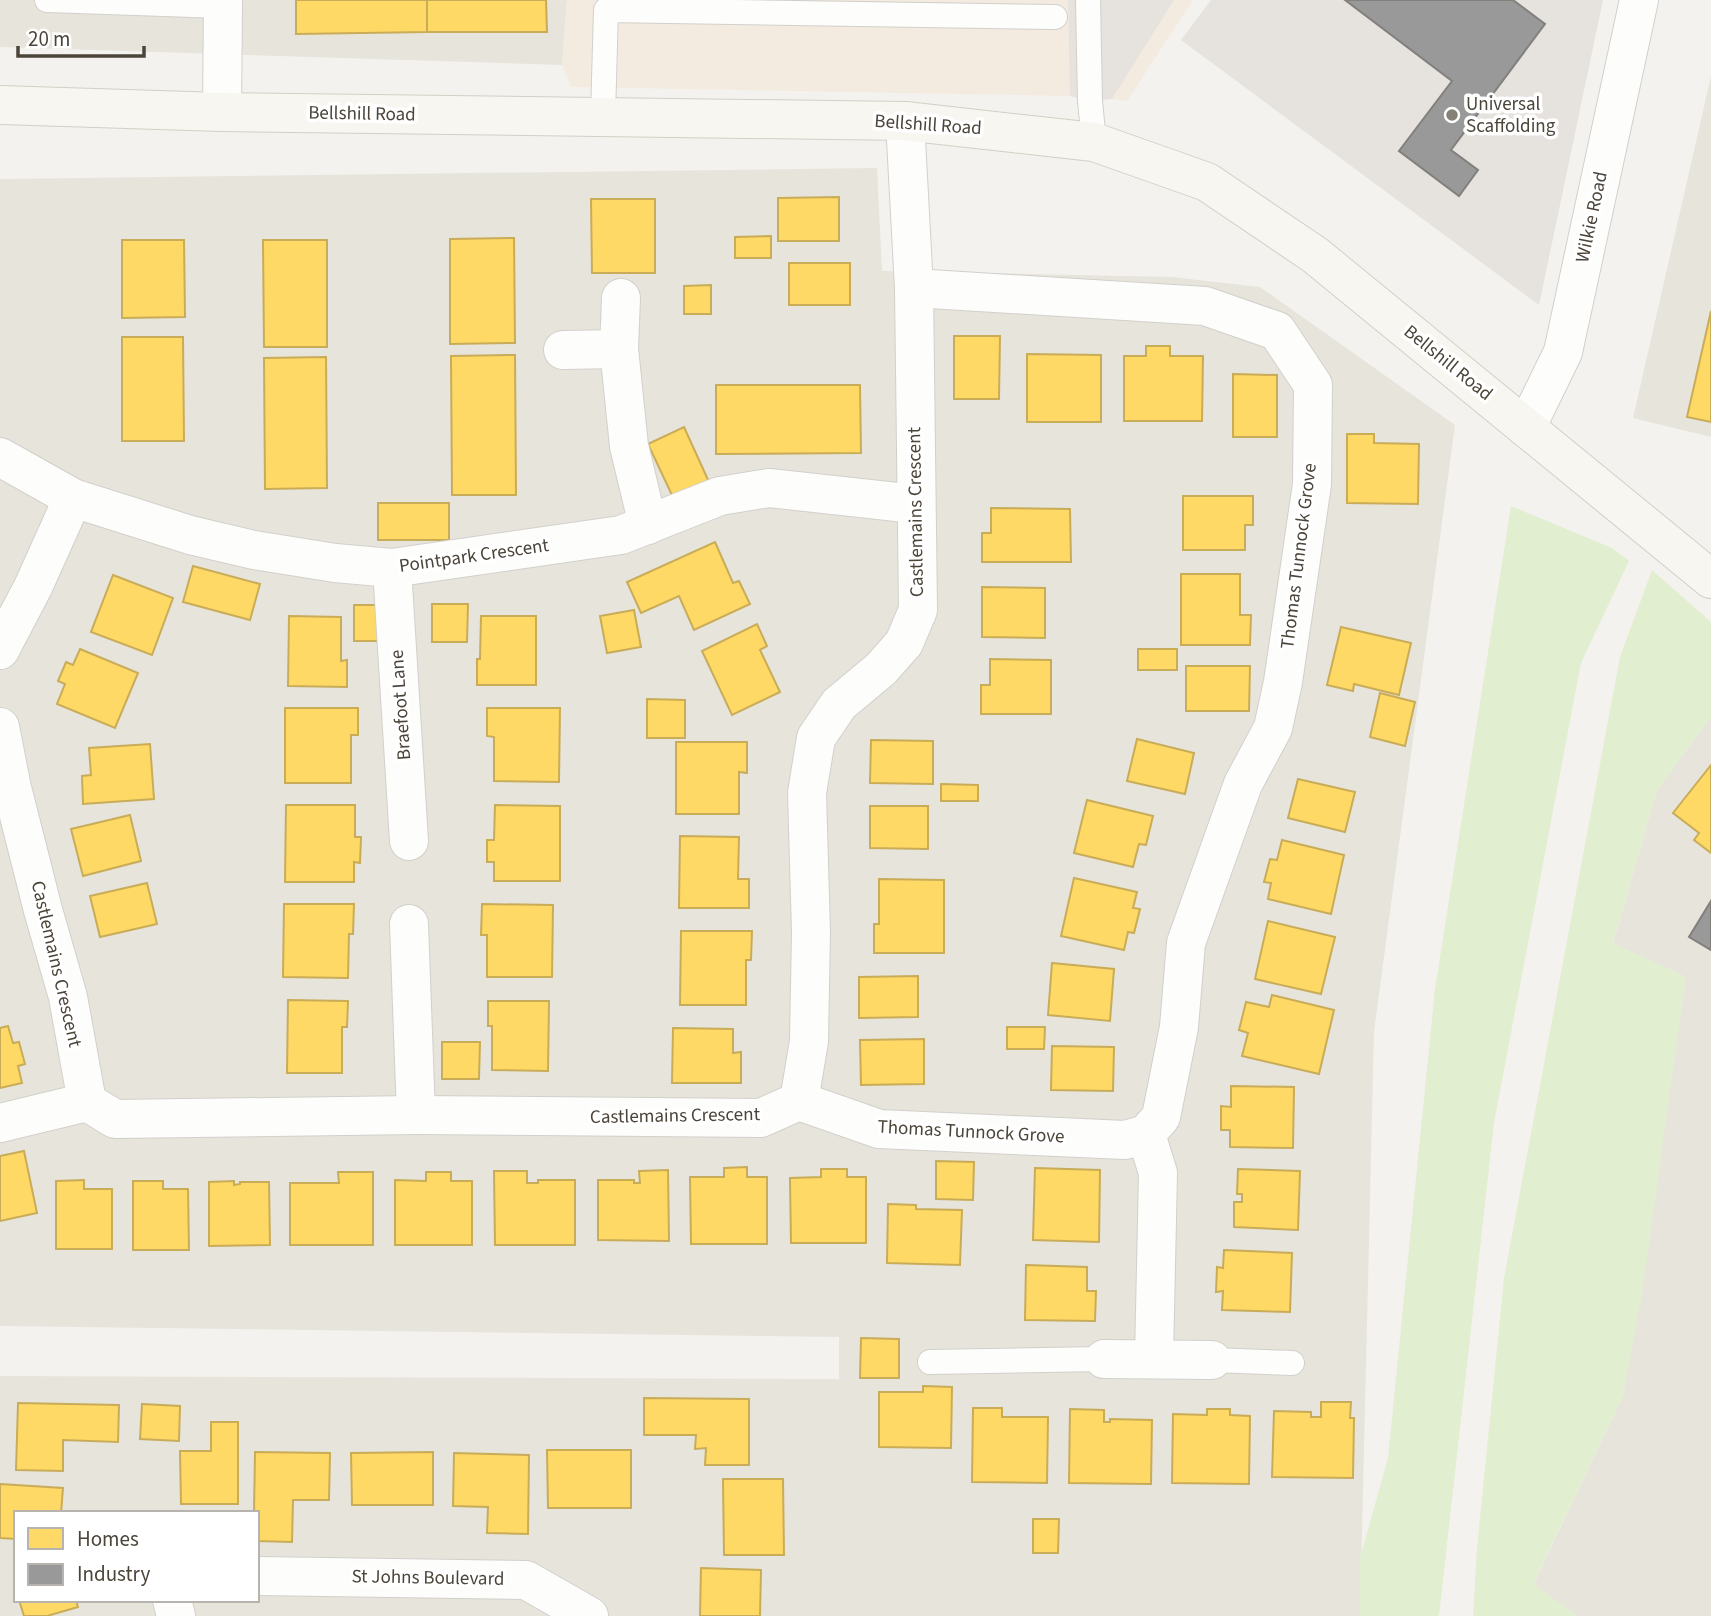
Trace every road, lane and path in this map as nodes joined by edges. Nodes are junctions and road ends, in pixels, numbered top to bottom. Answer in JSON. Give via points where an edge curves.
{"nodes":[{"id":1,"x":47,"y":0,"type":"edge"},
{"id":2,"x":1088,"y":0,"type":"edge"},
{"id":3,"x":1639,"y":0,"type":"edge"},
{"id":4,"x":223,"y":3,"type":"edge"},
{"id":5,"x":1055,"y":17,"type":"dead end"},
{"id":6,"x":0,"y":105,"type":"edge"},
{"id":7,"x":222,"y":112,"type":"junction"},
{"id":8,"x":603,"y":115,"type":"junction"},
{"id":9,"x":905,"y":121,"type":"junction"},
{"id":10,"x":1094,"y":142,"type":"junction"},
{"id":11,"x":914,"y":288,"type":"junction"},
{"id":12,"x":621,"y":298,"type":"dead end"},
{"id":13,"x":619,"y":349,"type":"junction"},
{"id":14,"x":563,"y":350,"type":"dead end"},
{"id":15,"x":1526,"y":428,"type":"junction"},
{"id":16,"x":0,"y":457,"type":"edge"},
{"id":17,"x":73,"y":498,"type":"junction"},
{"id":18,"x":915,"y":504,"type":"junction"},
{"id":19,"x":648,"y":525,"type":"junction"},
{"id":20,"x":392,"y":568,"type":"junction"},
{"id":21,"x":1711,"y":579,"type":"edge"},
{"id":22,"x":0,"y":650,"type":"edge"},
{"id":23,"x":0,"y":727,"type":"edge"},
{"id":24,"x":409,"y":841,"type":"dead end"},
{"id":25,"x":15,"y":856,"type":"edge"},
{"id":26,"x":409,"y":924,"type":"dead end"},
{"id":27,"x":799,"y":1101,"type":"junction"},
{"id":28,"x":87,"y":1102,"type":"junction"},
{"id":29,"x":416,"y":1115,"type":"junction"},
{"id":30,"x":0,"y":1123,"type":"edge"},
{"id":31,"x":1146,"y":1134,"type":"junction"},
{"id":32,"x":1154,"y":1358,"type":"junction"},
{"id":33,"x":1104,"y":1359,"type":"joint"},
{"id":34,"x":1212,"y":1360,"type":"joint"},
{"id":35,"x":930,"y":1363,"type":"dead end"},
{"id":36,"x":1292,"y":1363,"type":"dead end"},
{"id":37,"x":259,"y":1576,"type":"edge"},
{"id":38,"x":589,"y":1616,"type":"edge"}],
"edges":[{"from":1,"to":4,"type":"lane"},
{"from":2,"to":10,"type":"lane"},
{"from":3,"to":15,"type":"street","name":"Wilkie Road","via":[[1563,352]]},
{"from":4,"to":7,"type":"street"},
{"from":5,"to":8,"type":"lane","via":[[606,10]]},
{"from":6,"to":7,"type":"main road","name":"Bellshill Road"},
{"from":7,"to":8,"type":"main road","name":"Bellshill Road"},
{"from":8,"to":9,"type":"main road","name":"Bellshill Road"},
{"from":9,"to":10,"type":"main road","name":"Bellshill Road"},
{"from":9,"to":11,"type":"street","name":"Castlemains Crescent"},
{"from":10,"to":15,"type":"main road","name":"Bellshill Road","via":[[1207,182],[1315,255]]},
{"from":11,"to":18,"type":"street","name":"Castlemains Crescent"},
{"from":11,"to":31,"type":"street","name":"Thomas Tunnock Grove","via":[[1205,306],[1277,331],[1313,385],[1312,484],[1273,728],[1243,784],[1186,943],[1179,1027],[1161,1116]]},
{"from":12,"to":13,"type":"street"},
{"from":13,"to":14,"type":"street"},
{"from":13,"to":19,"type":"street","via":[[629,446]]},
{"from":15,"to":21,"type":"main road","name":"Bellshill Road"},
{"from":16,"to":17,"type":"street","name":"Pointpark Crescent"},
{"from":17,"to":20,"type":"street","name":"Pointpark Crescent","via":[[254,550]]},
{"from":17,"to":22,"type":"street"},
{"from":18,"to":19,"type":"street","name":"Pointpark Crescent","via":[[768,488],[720,496]]},
{"from":18,"to":27,"type":"street","name":"Castlemains Crescent","via":[[918,610],[904,643],[881,670],[839,704],[816,738],[807,793],[809,1041]]},
{"from":19,"to":20,"type":"street","name":"Pointpark Crescent","via":[[621,536]]},
{"from":20,"to":24,"type":"street","name":"Braefoot Lane"},
{"from":23,"to":25,"type":"street","name":"Castlemains Crescent","via":[[12,788]]},
{"from":25,"to":28,"type":"street","name":"Castlemains Crescent","via":[[43,909],[68,997]]},
{"from":26,"to":29,"type":"street"},
{"from":27,"to":29,"type":"street","name":"Castlemains Crescent","via":[[761,1118]]},
{"from":27,"to":31,"type":"street","name":"Thomas Tunnock Grove","via":[[879,1129],[1125,1140]]},
{"from":28,"to":29,"type":"street","name":"Castlemains Crescent","via":[[115,1119]]},
{"from":28,"to":30,"type":"street"},
{"from":31,"to":32,"type":"street","via":[[1158,1173]]},
{"from":32,"to":33,"type":"street"},
{"from":32,"to":34,"type":"street"},
{"from":33,"to":35,"type":"lane"},
{"from":34,"to":36,"type":"lane"},
{"from":37,"to":38,"type":"street","name":"St Johns Boulevard","via":[[526,1580]]}]}
